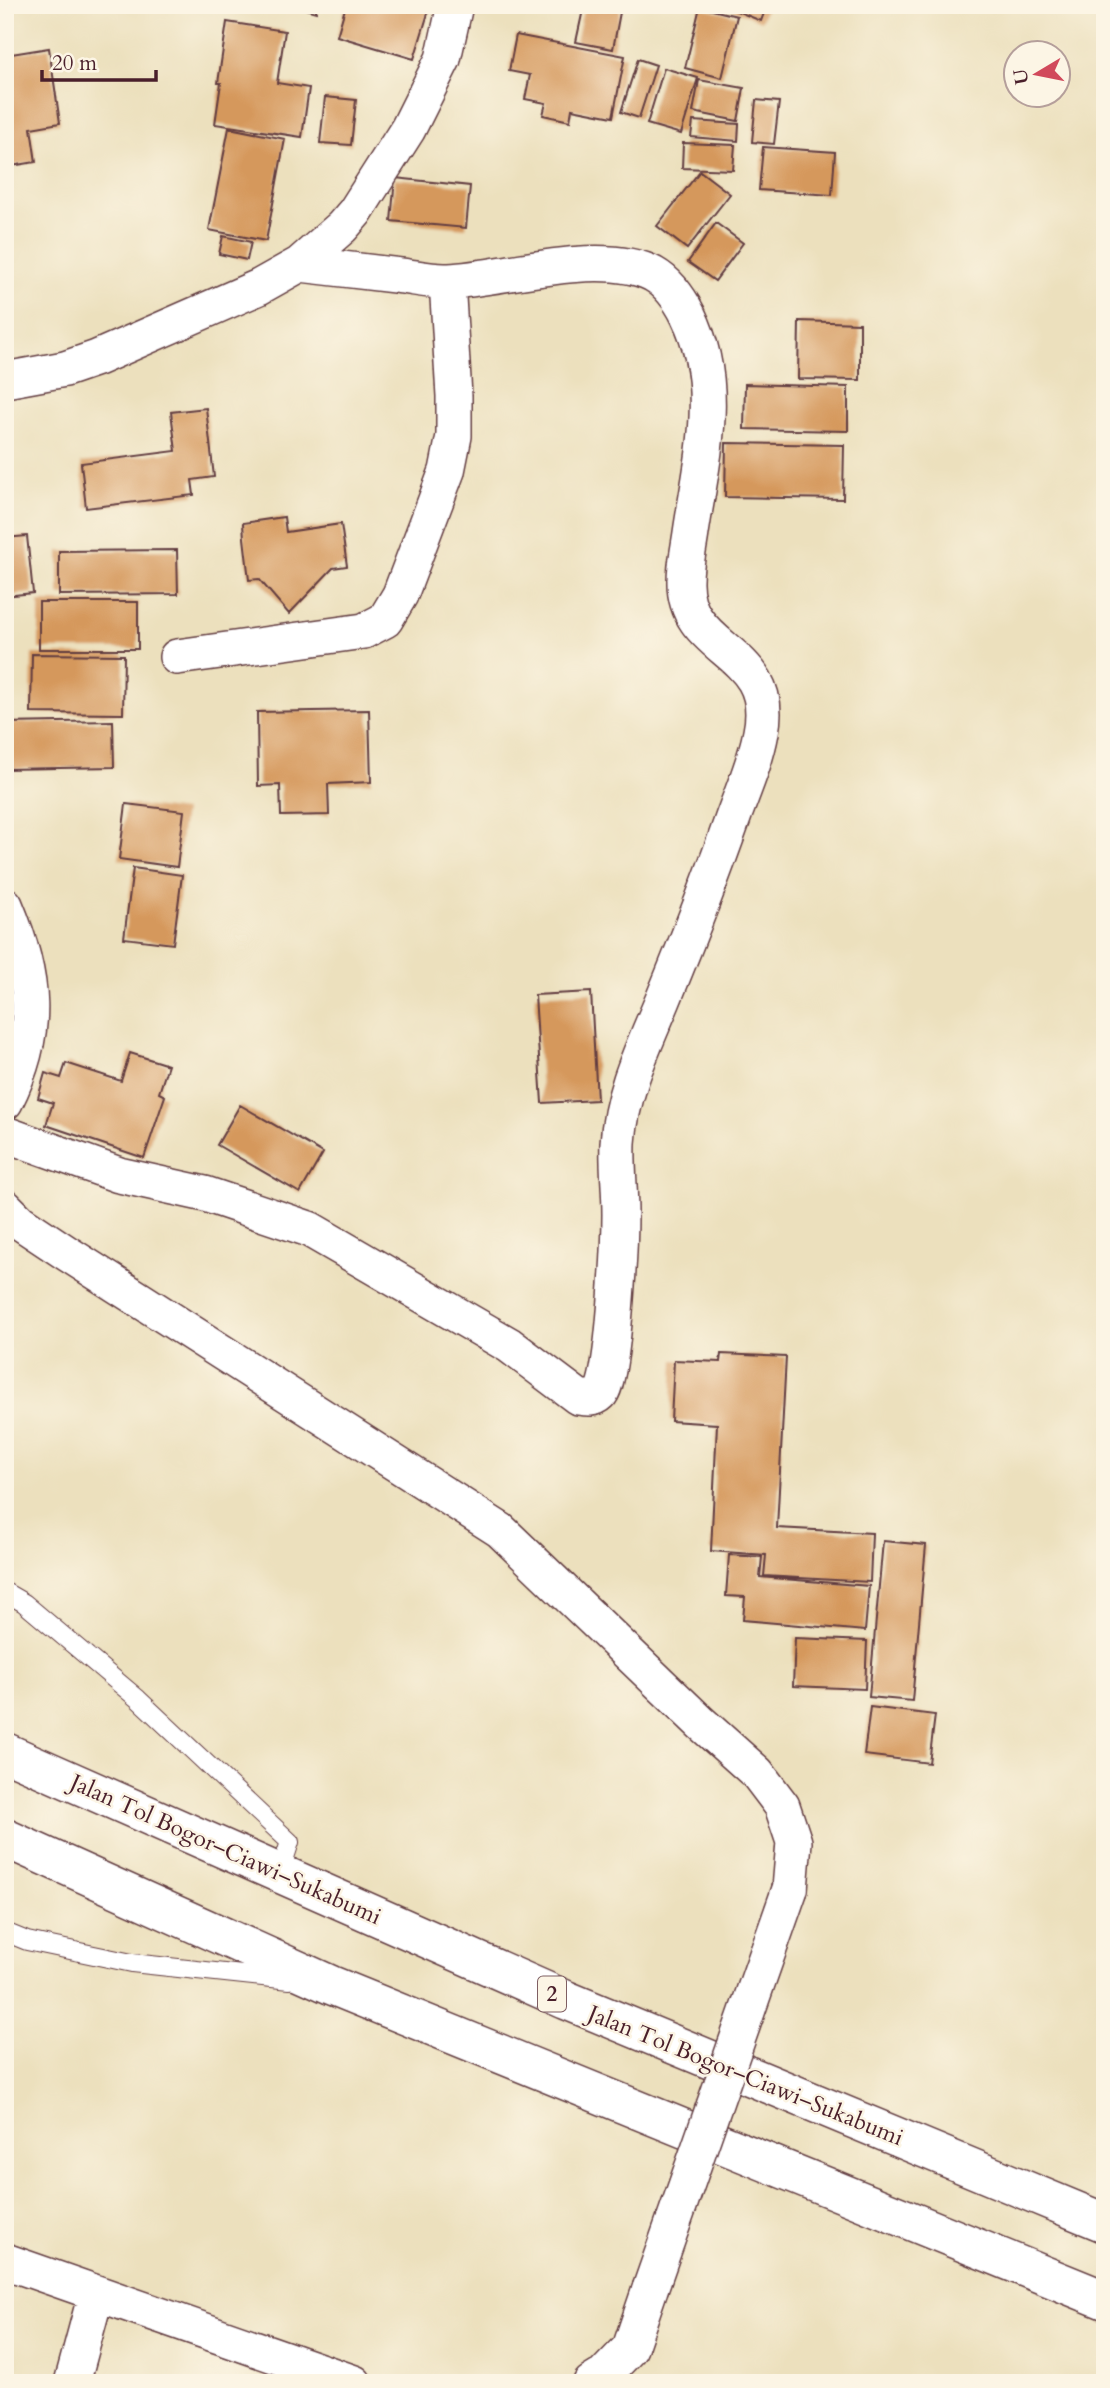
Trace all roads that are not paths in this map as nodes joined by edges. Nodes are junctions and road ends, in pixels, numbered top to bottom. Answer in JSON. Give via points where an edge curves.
{"nodes":[{"id":1,"x":455,"y":5,"type":"edge"},
{"id":2,"x":299,"y":264,"type":"junction"},
{"id":3,"x":447,"y":281,"type":"junction"},
{"id":4,"x":5,"y":380,"type":"edge"},
{"id":5,"x":177,"y":657,"type":"dead end"},
{"id":6,"x":5,"y":905,"type":"edge"},
{"id":7,"x":5,"y":1102,"type":"edge"},
{"id":8,"x":5,"y":1134,"type":"edge"},
{"id":9,"x":5,"y":1207,"type":"edge"},
{"id":10,"x":5,"y":1592,"type":"edge"},
{"id":11,"x":5,"y":1752,"type":"edge"},
{"id":12,"x":5,"y":1838,"type":"edge"},
{"id":13,"x":280,"y":1873,"type":"junction"},
{"id":14,"x":5,"y":1932,"type":"edge"},
{"id":15,"x":331,"y":1985,"type":"junction"},
{"id":16,"x":1105,"y":2223,"type":"edge"},
{"id":17,"x":5,"y":2260,"type":"edge"},
{"id":18,"x":96,"y":2294,"type":"junction"},
{"id":19,"x":1105,"y":2300,"type":"edge"},
{"id":20,"x":72,"y":2383,"type":"edge"},
{"id":21,"x":354,"y":2383,"type":"edge"},
{"id":22,"x":591,"y":2383,"type":"edge"}],
"edges":[{"from":1,"to":2,"type":"street","via":[[443,59],[408,129],[355,212]]},
{"from":2,"to":3,"type":"street"},
{"from":2,"to":4,"type":"street","via":[[259,287],[97,358]]},
{"from":3,"to":5,"type":"street","via":[[454,396],[452,448],[400,595],[385,620],[364,631]]},
{"from":3,"to":8,"type":"street","via":[[550,267],[611,265],[654,274],[672,289],[696,332],[708,392],[709,415],[685,568],[686,598],[699,628],[752,675],[763,702],[761,734],[752,765],[701,909],[629,1083],[621,1115],[613,1326],[603,1391],[592,1398],[578,1397],[509,1345],[309,1229],[205,1194],[119,1175]]},
{"from":6,"to":7,"type":"street","via":[[22,950],[31,1016],[18,1078]]},
{"from":9,"to":22,"type":"street","bridge":true,"via":[[65,1252],[500,1530],[757,1773],[782,1806],[794,1842],[790,1889],[630,2348]]},
{"from":10,"to":13,"type":"lane","via":[[138,1699],[289,1842]]},
{"from":11,"to":13,"type":"highway","name":"Jalan Tol Bogor–Ciawi–Sukabumi","number":"2"},
{"from":12,"to":15,"type":"highway"},
{"from":13,"to":16,"type":"highway","name":"Jalan Tol Bogor–Ciawi–Sukabumi","number":"2","via":[[566,2000]]},
{"from":14,"to":15,"type":"lane","via":[[27,1941],[132,1963]]},
{"from":15,"to":19,"type":"highway"},
{"from":17,"to":18,"type":"street"},
{"from":18,"to":20,"type":"street"},
{"from":18,"to":21,"type":"street"}]}
